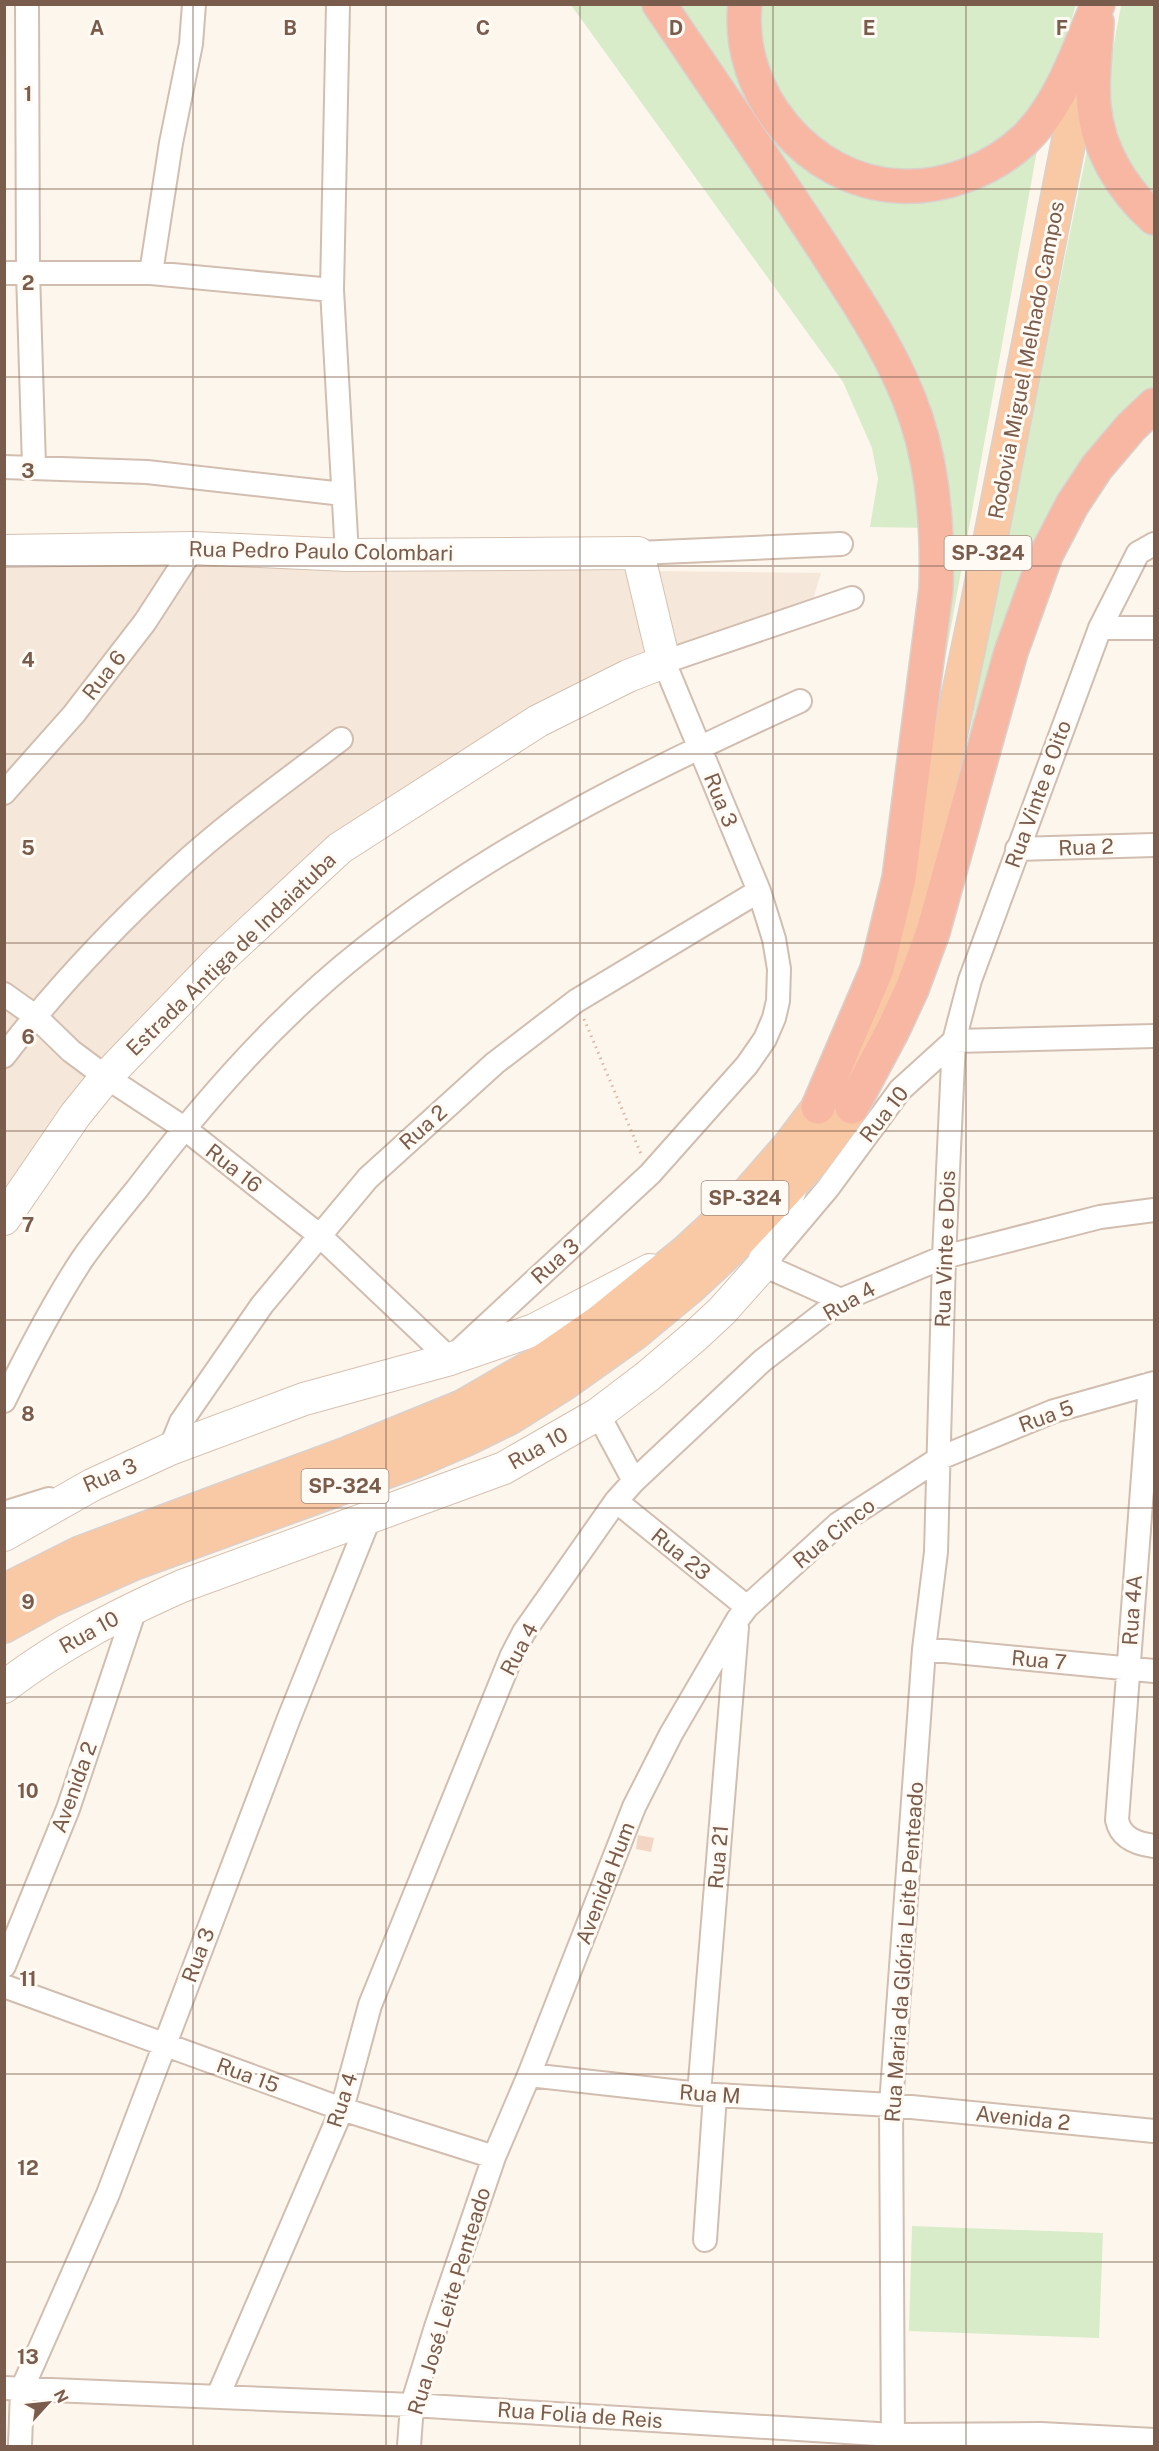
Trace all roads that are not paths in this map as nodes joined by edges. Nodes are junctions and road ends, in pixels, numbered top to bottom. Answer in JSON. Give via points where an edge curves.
{"nodes":[{"id":1,"x":27,"y":4,"type":"edge"},
{"id":2,"x":194,"y":4,"type":"edge"},
{"id":3,"x":659,"y":4,"type":"edge"},
{"id":4,"x":745,"y":4,"type":"edge"},
{"id":5,"x":1098,"y":4,"type":"edge"},
{"id":6,"x":337,"y":5,"type":"edge"},
{"id":7,"x":1155,"y":218,"type":"edge"},
{"id":8,"x":4,"y":273,"type":"edge"},
{"id":9,"x":27,"y":273,"type":"junction"},
{"id":10,"x":151,"y":273,"type":"junction"},
{"id":11,"x":333,"y":290,"type":"junction"},
{"id":12,"x":1155,"y":405,"type":"edge"},
{"id":13,"x":34,"y":466,"type":"junction"},
{"id":14,"x":4,"y":467,"type":"edge"},
{"id":15,"x":343,"y":494,"type":"junction"},
{"id":16,"x":841,"y":544,"type":"dead end"},
{"id":17,"x":193,"y":548,"type":"junction"},
{"id":18,"x":1146,"y":549,"type":"edge"},
{"id":19,"x":4,"y":551,"type":"edge"},
{"id":20,"x":638,"y":553,"type":"junction"},
{"id":21,"x":347,"y":555,"type":"junction"},
{"id":22,"x":852,"y":598,"type":"dead end"},
{"id":23,"x":1100,"y":628,"type":"junction"},
{"id":24,"x":1155,"y":628,"type":"edge"},
{"id":25,"x":664,"y":662,"type":"junction"},
{"id":26,"x":800,"y":701,"type":"dead end"},
{"id":27,"x":340,"y":739,"type":"dead end"},
{"id":28,"x":699,"y":746,"type":"junction"},
{"id":29,"x":4,"y":793,"type":"edge"},
{"id":30,"x":1155,"y":845,"type":"edge"},
{"id":31,"x":1017,"y":849,"type":"junction"},
{"id":32,"x":759,"y":891,"type":"junction"},
{"id":33,"x":4,"y":994,"type":"edge"},
{"id":34,"x":35,"y":1016,"type":"junction"},
{"id":35,"x":878,"y":1031,"type":"junction"},
{"id":36,"x":1155,"y":1036,"type":"edge"},
{"id":37,"x":954,"y":1041,"type":"junction"},
{"id":38,"x":4,"y":1056,"type":"edge"},
{"id":39,"x":106,"y":1077,"type":"junction"},
{"id":40,"x":818,"y":1107,"type":"junction"},
{"id":41,"x":852,"y":1107,"type":"junction"},
{"id":42,"x":184,"y":1128,"type":"junction"},
{"id":43,"x":792,"y":1184,"type":"junction"},
{"id":44,"x":1155,"y":1210,"type":"edge"},
{"id":45,"x":4,"y":1219,"type":"edge"},
{"id":46,"x":319,"y":1235,"type":"junction"},
{"id":47,"x":687,"y":1251,"type":"junction"},
{"id":48,"x":944,"y":1257,"type":"junction"},
{"id":49,"x":763,"y":1266,"type":"junction"},
{"id":50,"x":841,"y":1300,"type":"junction"},
{"id":51,"x":450,"y":1359,"type":"junction"},
{"id":52,"x":1152,"y":1384,"type":"edge"},
{"id":53,"x":4,"y":1401,"type":"edge"},
{"id":54,"x":598,"y":1414,"type":"junction"},
{"id":55,"x":170,"y":1449,"type":"junction"},
{"id":56,"x":940,"y":1458,"type":"junction"},
{"id":57,"x":634,"y":1481,"type":"junction"},
{"id":58,"x":92,"y":1485,"type":"junction"},
{"id":59,"x":616,"y":1501,"type":"junction"},
{"id":60,"x":4,"y":1513,"type":"edge"},
{"id":61,"x":1147,"y":1518,"type":"edge"},
{"id":62,"x":369,"y":1519,"type":"junction"},
{"id":63,"x":4,"y":1535,"type":"edge"},
{"id":64,"x":4,"y":1592,"type":"edge"},
{"id":65,"x":136,"y":1606,"type":"junction"},
{"id":66,"x":742,"y":1613,"type":"junction"},
{"id":67,"x":4,"y":1626,"type":"edge"},
{"id":68,"x":924,"y":1649,"type":"junction"},
{"id":69,"x":1127,"y":1668,"type":"junction"},
{"id":70,"x":1155,"y":1671,"type":"edge"},
{"id":71,"x":4,"y":1687,"type":"edge"},
{"id":72,"x":1155,"y":1846,"type":"edge"},
{"id":73,"x":4,"y":1966,"type":"edge"},
{"id":74,"x":4,"y":1986,"type":"edge"},
{"id":75,"x":164,"y":2044,"type":"junction"},
{"id":76,"x":529,"y":2075,"type":"junction"},
{"id":77,"x":707,"y":2094,"type":"junction"},
{"id":78,"x":891,"y":2105,"type":"junction"},
{"id":79,"x":342,"y":2109,"type":"junction"},
{"id":80,"x":1155,"y":2131,"type":"edge"},
{"id":81,"x":494,"y":2157,"type":"junction"},
{"id":82,"x":705,"y":2240,"type":"dead end"},
{"id":83,"x":14,"y":2389,"type":"edge"},
{"id":84,"x":218,"y":2396,"type":"junction"},
{"id":85,"x":412,"y":2405,"type":"junction"},
{"id":86,"x":1155,"y":2440,"type":"edge"},
{"id":87,"x":893,"y":2441,"type":"edge"},
{"id":88,"x":20,"y":2446,"type":"edge"},
{"id":89,"x":409,"y":2446,"type":"edge"}],
"edges":[{"from":1,"to":9,"type":"street"},
{"from":2,"to":10,"type":"street","via":[[191,44]]},
{"from":3,"to":40,"type":"highway","via":[[878,334],[906,391],[930,478],[936,589],[899,878],[877,969]]},
{"from":4,"to":5,"type":"highway","via":[[750,68],[782,125],[797,141],[838,169],[858,178],[897,186],[965,176],[1024,140],[1058,93]]},
{"from":5,"to":7,"type":"highway","via":[[1094,104],[1098,131],[1122,183]]},
{"from":5,"to":35,"type":"highway","name":"Rodovia Miguel Melhado Campos","number":"SP-324","via":[[1081,72],[983,579],[913,913]]},
{"from":6,"to":11,"type":"street"},
{"from":8,"to":9,"type":"street"},
{"from":9,"to":10,"type":"street"},
{"from":9,"to":13,"type":"street"},
{"from":10,"to":11,"type":"street"},
{"from":11,"to":15,"type":"street"},
{"from":12,"to":41,"type":"highway","via":[[1097,468],[1071,506],[1046,555],[1011,652],[933,932],[912,989]]},
{"from":13,"to":14,"type":"street"},
{"from":13,"to":15,"type":"street","via":[[147,472]]},
{"from":15,"to":21,"type":"street"},
{"from":16,"to":20,"type":"street"},
{"from":17,"to":19,"type":"main road","name":"Rua Pedro Paulo Colombari"},
{"from":17,"to":21,"type":"main road","name":"Rua Pedro Paulo Colombari"},
{"from":17,"to":29,"type":"street","name":"Rua 6","via":[[146,622],[74,714]]},
{"from":18,"to":23,"type":"street","name":"Rua Vinte e Oito"},
{"from":20,"to":21,"type":"main road","name":"Rua Pedro Paulo Colombari"},
{"from":20,"to":25,"type":"main road"},
{"from":22,"to":25,"type":"street"},
{"from":23,"to":24,"type":"street"},
{"from":23,"to":31,"type":"street","name":"Rua Vinte e Oito"},
{"from":25,"to":28,"type":"street","name":"Rua 3"},
{"from":25,"to":39,"type":"main road","name":"Estrada Antiga de Indaiatuba","via":[[538,721],[340,848],[217,962]]},
{"from":26,"to":28,"type":"street","name":"Rua 3"},
{"from":27,"to":34,"type":"street","via":[[178,868],[89,954]]},
{"from":28,"to":32,"type":"street","name":"Rua 3"},
{"from":28,"to":42,"type":"street","name":"Rua 3","via":[[536,832],[377,939],[294,1010]]},
{"from":30,"to":31,"type":"street","name":"Rua 2"},
{"from":31,"to":37,"type":"street","name":"Rua Vinte e Oito","via":[[970,980]]},
{"from":32,"to":46,"type":"street","name":"Rua 2","via":[[576,1001],[495,1063],[368,1178]]},
{"from":32,"to":51,"type":"street","name":"Rua 3","via":[[779,969],[778,1001],[765,1039],[747,1065],[650,1174]]},
{"from":33,"to":34,"type":"street","name":"Rua 16"},
{"from":34,"to":38,"type":"street"},
{"from":34,"to":39,"type":"street","name":"Rua 16","via":[[71,1051]]},
{"from":35,"to":40,"type":"highway","name":"Rodovia Miguel Melhado Campos","number":"SP-324"},
{"from":35,"to":41,"type":"highway","name":"Rodovia Miguel Melhado Campos","number":"SP-324"},
{"from":36,"to":37,"type":"street"},
{"from":37,"to":48,"type":"street","name":"Rua Vinte e Dois"},
{"from":37,"to":49,"type":"street","name":"Rua 10","via":[[900,1090],[828,1188]]},
{"from":39,"to":42,"type":"street","name":"Rua 16"},
{"from":39,"to":45,"type":"main road","name":"Estrada Antiga de Indaiatuba"},
{"from":40,"to":47,"type":"highway","name":"Rodovia Miguel Melhado Campos","number":"SP-324","via":[[742,1200]]},
{"from":41,"to":43,"type":"highway","name":"Rodovia Miguel Melhado Campos","number":"SP-324"},
{"from":42,"to":46,"type":"street","name":"Rua 16"},
{"from":42,"to":53,"type":"street","name":"Rua 3","via":[[84,1257],[44,1321]]},
{"from":43,"to":49,"type":"main road"},
{"from":43,"to":67,"type":"highway","name":"Rodovia Miguel Melhado Campos","number":"SP-324","via":[[731,1249],[636,1332],[508,1418],[415,1461],[134,1563]]},
{"from":44,"to":48,"type":"street","name":"Rua 4","via":[[1100,1217]]},
{"from":46,"to":51,"type":"street","name":"Rua 16"},
{"from":46,"to":55,"type":"street","name":"Rua 2","via":[[221,1363],[181,1422]]},
{"from":47,"to":51,"type":"main road","via":[[534,1330]]},
{"from":47,"to":64,"type":"highway","name":"Rodovia Miguel Melhado Campos","number":"SP-324","via":[[599,1322],[547,1358],[462,1407],[80,1553]]},
{"from":48,"to":50,"type":"street","name":"Rua 4"},
{"from":48,"to":56,"type":"street","name":"Rua Vinte e Dois"},
{"from":49,"to":50,"type":"street"},
{"from":49,"to":54,"type":"main road","name":"Rua 10","number":"SP-324","via":[[722,1311]]},
{"from":50,"to":57,"type":"street","name":"Rua 4","via":[[762,1361]]},
{"from":51,"to":55,"type":"main road","name":"Rua 3","via":[[304,1399]]},
{"from":52,"to":56,"type":"street","name":"Rua 5","via":[[1054,1411]]},
{"from":52,"to":61,"type":"street","name":"Rua 4A"},
{"from":54,"to":57,"type":"street"},
{"from":54,"to":62,"type":"main road","name":"Rua 10","number":"SP-324","via":[[504,1468]]},
{"from":55,"to":58,"type":"main road","name":"Rua 3"},
{"from":56,"to":66,"type":"street","name":"Rua Cinco","via":[[838,1524]]},
{"from":56,"to":68,"type":"street","name":"Rua Maria da Glória Leite Penteado","via":[[936,1552]]},
{"from":57,"to":59,"type":"street","name":"Rua 4"},
{"from":58,"to":60,"type":"street","name":"Rua 3"},
{"from":58,"to":63,"type":"main road"},
{"from":59,"to":66,"type":"street","name":"Rua 23"},
{"from":59,"to":79,"type":"street","name":"Rua 4","via":[[512,1655],[370,2005]]},
{"from":61,"to":69,"type":"street","name":"Rua 4A"},
{"from":62,"to":65,"type":"main road","name":"Rua 10","number":"SP-324"},
{"from":62,"to":75,"type":"street","name":"Rua 3"},
{"from":65,"to":71,"type":"main road","name":"Rua 10","number":"SP-324","via":[[39,1660]]},
{"from":65,"to":73,"type":"street","name":"Avenida 2","via":[[68,1809]]},
{"from":66,"to":76,"type":"street","name":"Avenida Hum","via":[[665,1744],[634,1808]]},
{"from":66,"to":77,"type":"street","name":"Rua 21"},
{"from":68,"to":69,"type":"street","name":"Rua 7"},
{"from":68,"to":78,"type":"street","name":"Rua Maria da Glória Leite Penteado"},
{"from":69,"to":70,"type":"street","name":"Rua 7"},
{"from":69,"to":72,"type":"street","name":"Rua 4A","via":[[1117,1820],[1129,1840]]},
{"from":74,"to":75,"type":"street","name":"Rua 15"},
{"from":75,"to":79,"type":"street","name":"Rua 15"},
{"from":75,"to":83,"type":"street","name":"Rua 3","via":[[108,2194]]},
{"from":76,"to":77,"type":"street","name":"Rua M"},
{"from":76,"to":81,"type":"street","name":"Avenida Hum"},
{"from":77,"to":78,"type":"street","name":"Rua M"},
{"from":77,"to":82,"type":"street","name":"Rua 21"},
{"from":78,"to":80,"type":"street","name":"Avenida 2"},
{"from":78,"to":87,"type":"street","name":"Rua Maria da Glória Leite Penteado"},
{"from":79,"to":81,"type":"street","name":"Rua 15"},
{"from":79,"to":84,"type":"street","name":"Rua 4"},
{"from":81,"to":85,"type":"street","name":"Rua José Leite Penteado"},
{"from":83,"to":84,"type":"street","name":"Rua Folia de Reis"},
{"from":83,"to":88,"type":"street"},
{"from":84,"to":85,"type":"street","name":"Rua Folia de Reis"},
{"from":85,"to":87,"type":"street","name":"Rua Folia de Reis"},
{"from":85,"to":89,"type":"street","name":"Rua José Leite Penteado"},
{"from":86,"to":87,"type":"street","name":"Rua Folia de Reis","via":[[1041,2434]]}]}
